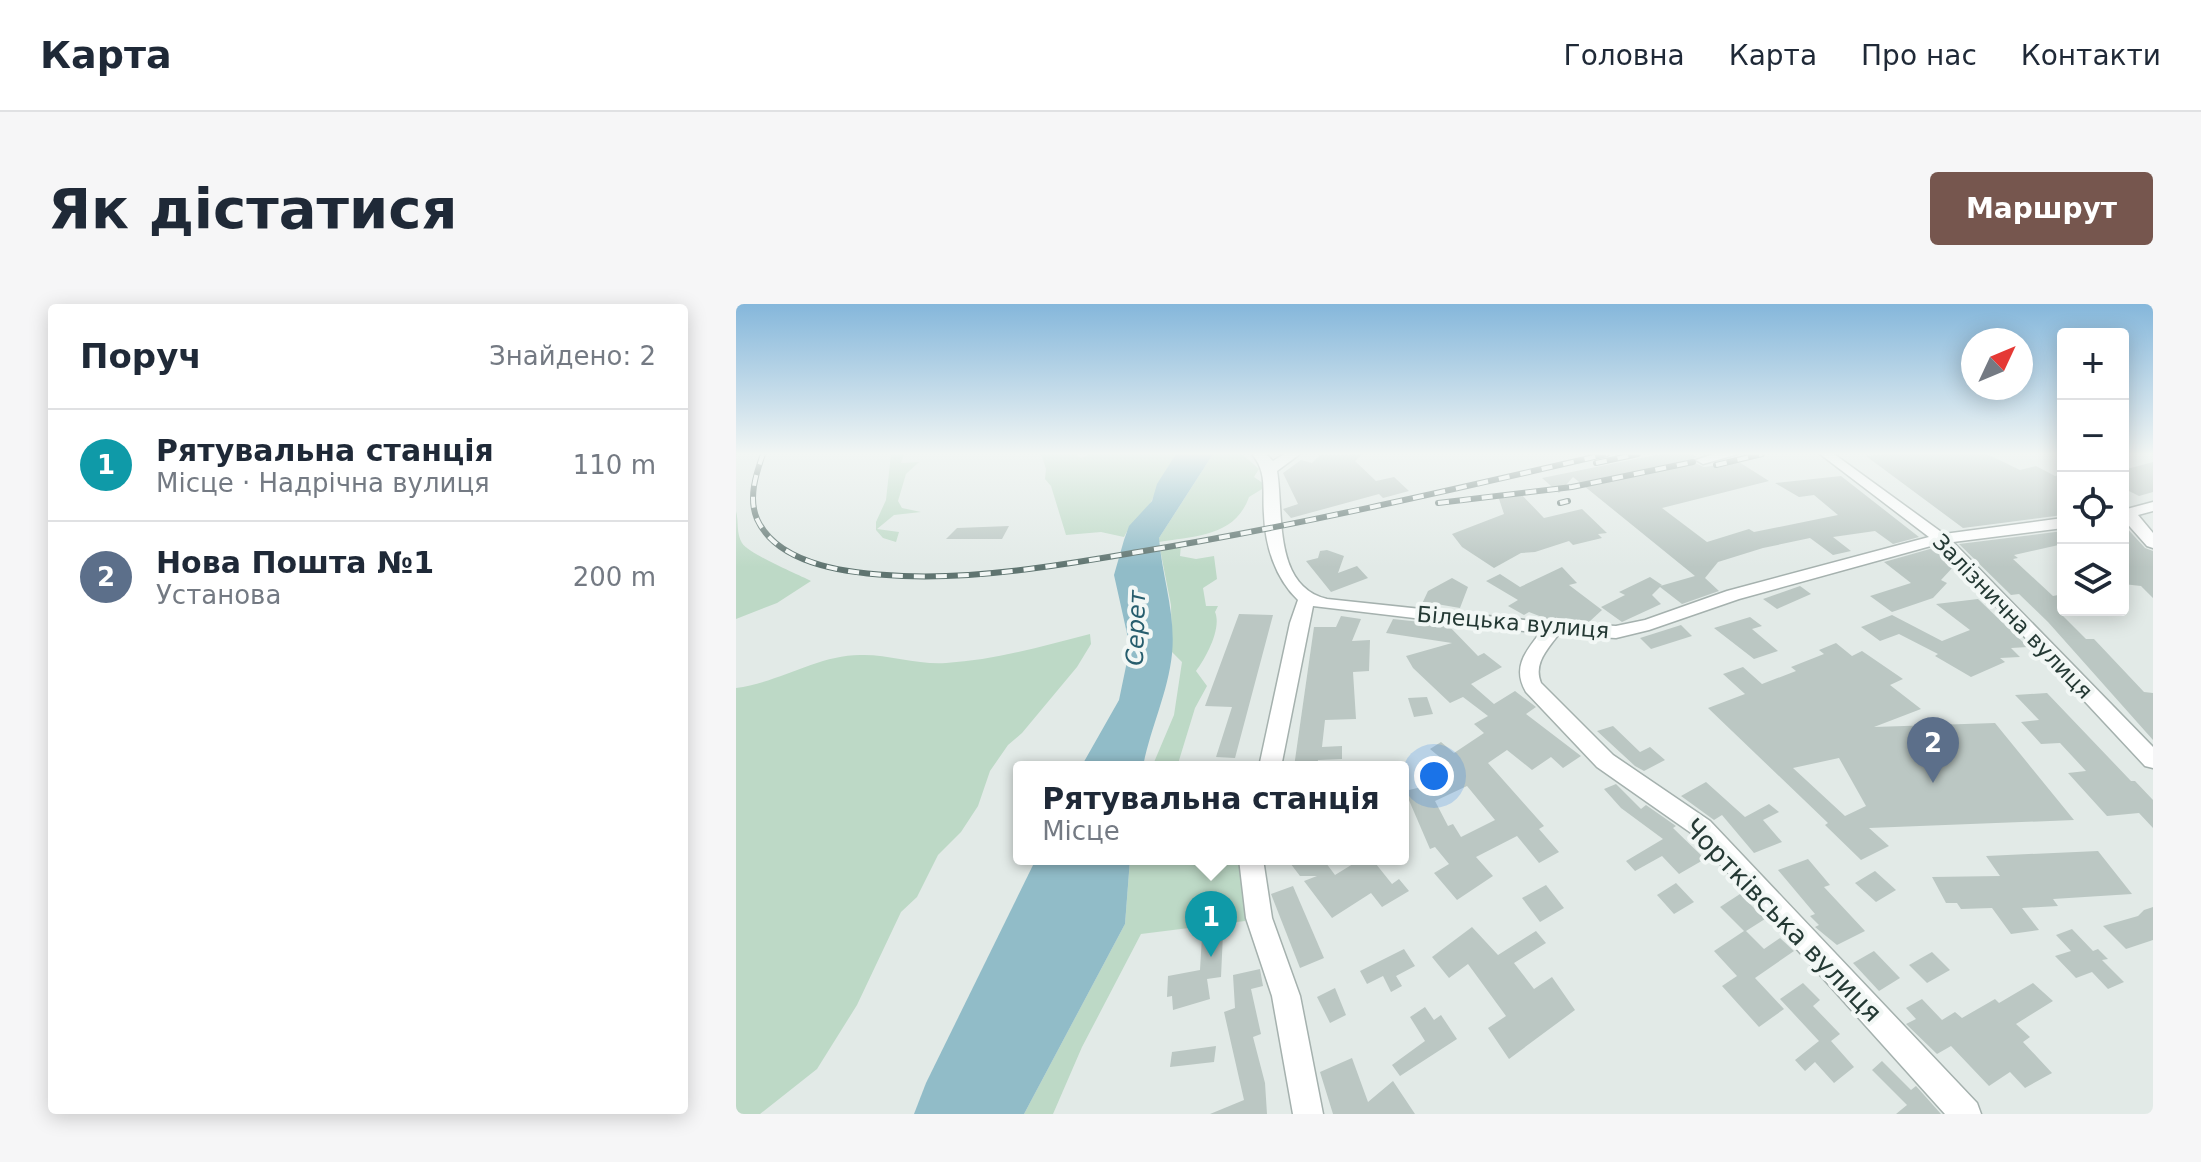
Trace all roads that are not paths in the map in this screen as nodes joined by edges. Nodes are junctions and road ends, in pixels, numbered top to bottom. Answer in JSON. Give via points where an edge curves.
{"nodes":[{"id":1,"x":1271,"y":492,"type":"edge"},
{"id":2,"x":1877,"y":492,"type":"edge"},
{"id":3,"x":2153,"y":506,"type":"edge"},
{"id":4,"x":2129,"y":513,"type":"edge"},
{"id":5,"x":2129,"y":517,"type":"edge"},
{"id":6,"x":2057,"y":524,"type":"edge"},
{"id":7,"x":1941,"y":539,"type":"junction"},
{"id":8,"x":2153,"y":543,"type":"edge"},
{"id":9,"x":1307,"y":599,"type":"junction"},
{"id":10,"x":1553,"y":629,"type":"junction"},
{"id":11,"x":2153,"y":760,"type":"edge"},
{"id":12,"x":1271,"y":761,"type":"edge"},
{"id":13,"x":1252,"y":865,"type":"edge"},
{"id":14,"x":1962,"y":1112,"type":"edge"},
{"id":15,"x":1308,"y":1114,"type":"edge"}],
"edges":[{"from":1,"to":9,"type":"street","via":[[1271,514],[1288,574]]},
{"from":2,"to":7,"type":"street","name":"Залізнична вулиця"},
{"from":3,"to":4,"type":"street"},
{"from":5,"to":8,"type":"street"},
{"from":6,"to":7,"type":"street","name":"Білецька вулиця"},
{"from":7,"to":10,"type":"street","name":"Білецька вулиця","via":[[1806,573],[1638,628],[1603,633]]},
{"from":7,"to":11,"type":"street","name":"Залізнична вулиця"},
{"from":9,"to":10,"type":"street","name":"Білецька вулиця"},
{"from":9,"to":12,"type":"street"},
{"from":10,"to":14,"type":"street","name":"Чортківська вулиця","via":[[1527,668],[1533,687],[1605,761],[1702,828]]},
{"from":13,"to":15,"type":"street","via":[[1259,918],[1286,996]]}]}
